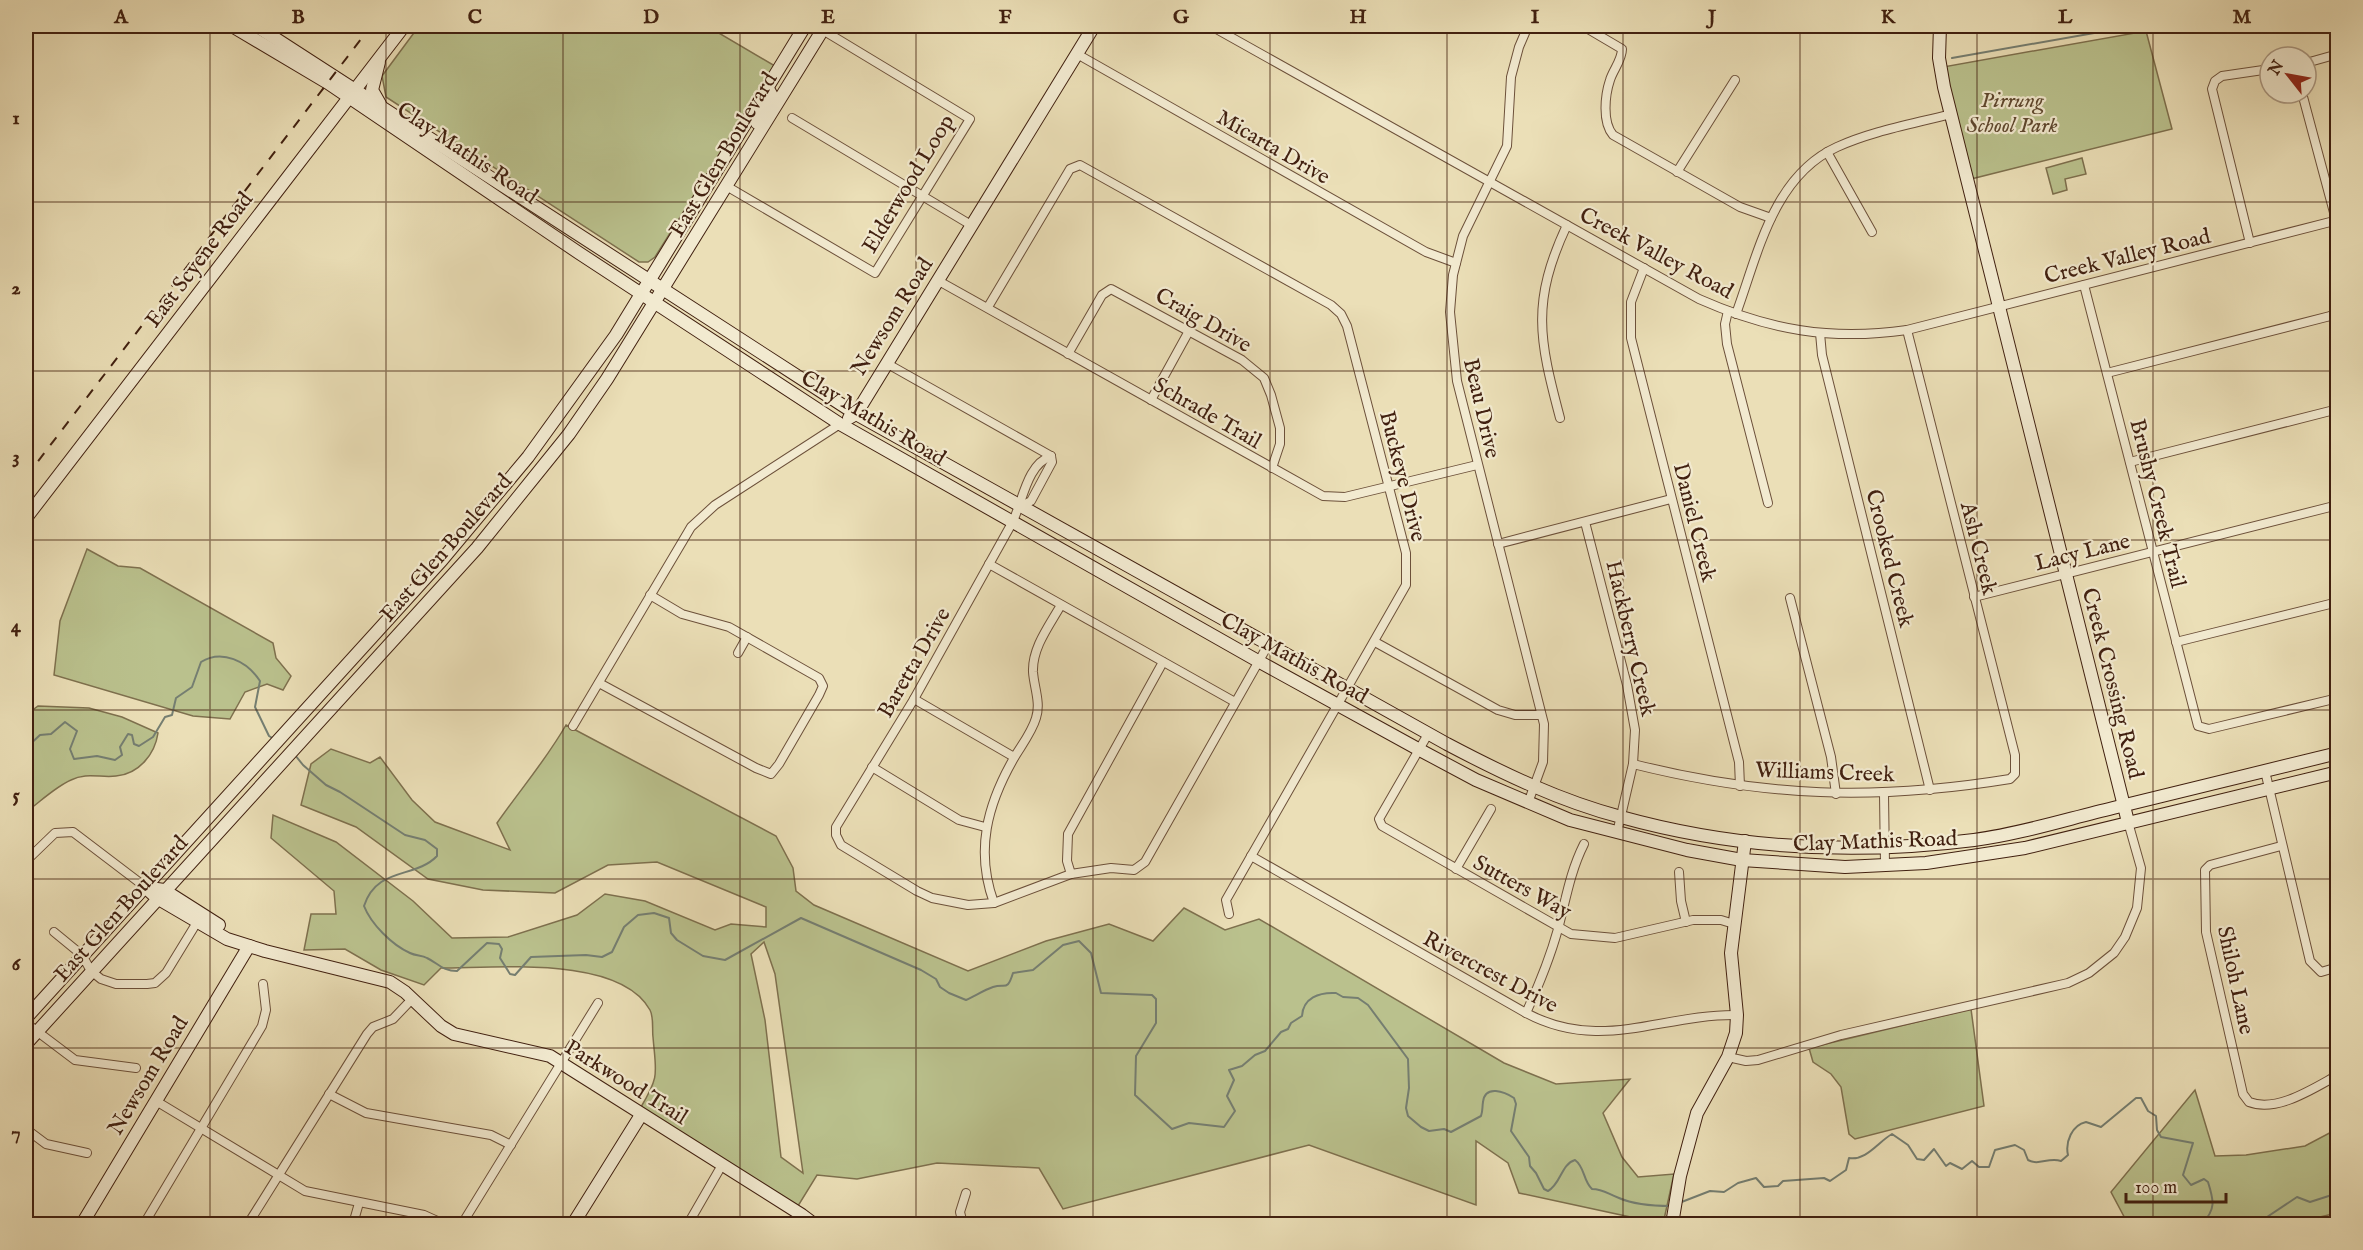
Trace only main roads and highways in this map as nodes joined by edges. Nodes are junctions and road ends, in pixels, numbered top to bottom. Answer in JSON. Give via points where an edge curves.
{"nodes":[{"id":1,"x":232,"y":26,"type":"edge"},
{"id":2,"x":256,"y":26,"type":"edge"},
{"id":3,"x":404,"y":26,"type":"edge"},
{"id":4,"x":805,"y":26,"type":"edge"},
{"id":5,"x":1094,"y":26,"type":"edge"},
{"id":6,"x":1940,"y":26,"type":"edge"},
{"id":7,"x":821,"y":27,"type":"edge"},
{"id":8,"x":382,"y":52,"type":"junction"},
{"id":9,"x":768,"y":87,"type":"junction"},
{"id":10,"x":351,"y":92,"type":"junction"},
{"id":11,"x":381,"y":106,"type":"junction"},
{"id":12,"x":753,"y":145,"type":"junction"},
{"id":13,"x":650,"y":279,"type":"junction"},
{"id":14,"x":665,"y":289,"type":"junction"},
{"id":15,"x":642,"y":292,"type":"junction"},
{"id":16,"x":657,"y":302,"type":"junction"},
{"id":17,"x":856,"y":414,"type":"junction"},
{"id":18,"x":840,"y":424,"type":"junction"},
{"id":19,"x":26,"y":518,"type":"edge"},
{"id":20,"x":1100,"y":550,"type":"junction"},
{"id":21,"x":1091,"y":567,"type":"junction"},
{"id":22,"x":406,"y":597,"type":"junction"},
{"id":23,"x":419,"y":609,"type":"junction"},
{"id":24,"x":2337,"y":753,"type":"edge"},
{"id":25,"x":2337,"y":772,"type":"edge"},
{"id":26,"x":2123,"y":805,"type":"junction"},
{"id":27,"x":2128,"y":822,"type":"junction"},
{"id":28,"x":1745,"y":841,"type":"junction"},
{"id":29,"x":1742,"y":860,"type":"junction"},
{"id":30,"x":144,"y":886,"type":"junction"},
{"id":31,"x":161,"y":894,"type":"junction"},
{"id":32,"x":244,"y":945,"type":"junction"},
{"id":33,"x":26,"y":1018,"type":"edge"},
{"id":34,"x":26,"y":1044,"type":"edge"},
{"id":35,"x":641,"y":1115,"type":"junction"},
{"id":36,"x":1673,"y":1221,"type":"edge"},
{"id":37,"x":82,"y":1224,"type":"edge"},
{"id":38,"x":573,"y":1224,"type":"edge"},
{"id":39,"x":814,"y":1224,"type":"edge"}],
"edges":[{"from":1,"to":10,"type":"main road"},
{"from":2,"to":10,"type":"main road"},
{"from":3,"to":8,"type":"main road","name":"East Scyene Road"},
{"from":4,"to":9,"type":"main road","name":"East Glen Boulevard"},
{"from":5,"to":17,"type":"main road","name":"Newsom Road"},
{"from":6,"to":26,"type":"main road","name":"Creek Crossing Road","via":[[1941,71],[1951,114]]},
{"from":7,"to":12,"type":"main road","name":"East Glen Boulevard"},
{"from":8,"to":10,"type":"main road","name":"East Scyene Road"},
{"from":8,"to":11,"type":"main road","via":[[372,82]]},
{"from":9,"to":12,"type":"main road","via":[[772,96],[746,141]]},
{"from":9,"to":13,"type":"main road","name":"East Glen Boulevard"},
{"from":10,"to":11,"type":"main road","name":"Clay Mathis Road"},
{"from":10,"to":15,"type":"main road","name":"Clay Mathis Road"},
{"from":10,"to":19,"type":"main road","name":"East Scyene Road"},
{"from":11,"to":13,"type":"main road","name":"Clay Mathis Road"},
{"from":12,"to":14,"type":"main road","name":"East Glen Boulevard"},
{"from":13,"to":14,"type":"main road","name":"Clay Mathis Road"},
{"from":13,"to":15,"type":"main road","name":"East Glen Boulevard"},
{"from":14,"to":16,"type":"main road","name":"East Glen Boulevard"},
{"from":14,"to":17,"type":"main road","name":"Clay Mathis Road"},
{"from":15,"to":16,"type":"main road","name":"Clay Mathis Road"},
{"from":15,"to":22,"type":"main road","name":"East Glen Boulevard","via":[[551,428],[493,502]]},
{"from":16,"to":18,"type":"main road","name":"Clay Mathis Road"},
{"from":16,"to":23,"type":"main road","name":"East Glen Boulevard","via":[[555,451],[477,548]]},
{"from":17,"to":18,"type":"main road","name":"Newsom Road"},
{"from":17,"to":20,"type":"main road","name":"Clay Mathis Road"},
{"from":18,"to":21,"type":"main road","name":"Clay Mathis Road"},
{"from":20,"to":21,"type":"main road"},
{"from":20,"to":28,"type":"main road","name":"Clay Mathis Road","via":[[1428,734],[1536,788],[1622,818]]},
{"from":21,"to":29,"type":"main road","name":"Clay Mathis Road","via":[[1418,749],[1528,803],[1617,833]]},
{"from":22,"to":23,"type":"main road"},
{"from":22,"to":30,"type":"main road","name":"East Glen Boulevard"},
{"from":23,"to":31,"type":"main road","name":"East Glen Boulevard"},
{"from":24,"to":26,"type":"main road","name":"Clay Mathis Road"},
{"from":25,"to":27,"type":"main road","name":"Clay Mathis Road"},
{"from":26,"to":27,"type":"main road","name":"Creek Crossing Road"},
{"from":26,"to":28,"type":"main road","name":"Clay Mathis Road","via":[[1976,840],[1885,848],[1801,848]]},
{"from":27,"to":29,"type":"main road","name":"Clay Mathis Road","via":[[1997,854],[1926,863],[1845,867]]},
{"from":28,"to":29,"type":"main road"},
{"from":29,"to":36,"type":"main road","via":[[1731,954],[1736,1033],[1728,1057],[1697,1113]]},
{"from":30,"to":31,"type":"main road","name":"Parkwood Trail"},
{"from":30,"to":33,"type":"main road","name":"East Glen Boulevard"},
{"from":31,"to":32,"type":"main road","name":"Parkwood Trail","via":[[227,939]]},
{"from":31,"to":34,"type":"main road","name":"East Glen Boulevard"},
{"from":32,"to":35,"type":"main road","name":"Parkwood Trail","via":[[380,978],[413,998],[454,1034],[536,1051]]},
{"from":32,"to":37,"type":"main road","name":"Newsom Road"},
{"from":35,"to":38,"type":"main road"},
{"from":35,"to":39,"type":"main road","name":"Parkwood Trail"}]}
